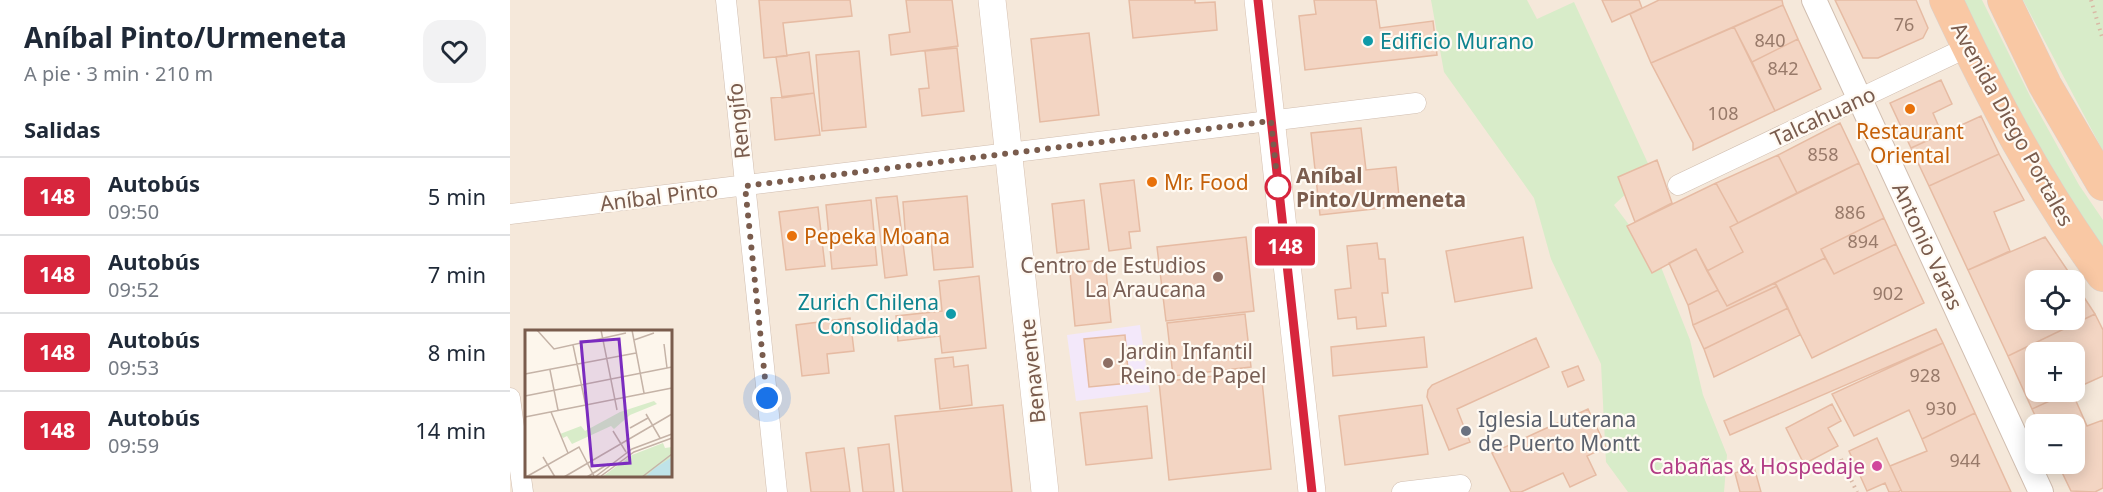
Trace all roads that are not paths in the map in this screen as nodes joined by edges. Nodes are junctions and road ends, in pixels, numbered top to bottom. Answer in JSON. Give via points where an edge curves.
{"nodes":[{"id":1,"x":726,"y":0,"type":"edge"},
{"id":2,"x":992,"y":0,"type":"edge"},
{"id":3,"x":1258,"y":0,"type":"edge"},
{"id":4,"x":1814,"y":0,"type":"edge"},
{"id":5,"x":1946,"y":0,"type":"edge"},
{"id":6,"x":2004,"y":0,"type":"edge"},
{"id":7,"x":1968,"y":47,"type":"junction"},
{"id":8,"x":1860,"y":98,"type":"junction"},
{"id":9,"x":1416,"y":103,"type":"dead end"},
{"id":10,"x":1271,"y":121,"type":"junction"},
{"id":11,"x":1009,"y":153,"type":"junction"},
{"id":12,"x":2103,"y":184,"type":"edge"},
{"id":13,"x":1678,"y":185,"type":"dead end"},
{"id":14,"x":745,"y":186,"type":"junction"},
{"id":15,"x":510,"y":214,"type":"edge"},
{"id":16,"x":2073,"y":234,"type":"junction"},
{"id":17,"x":2103,"y":275,"type":"edge"},
{"id":18,"x":2103,"y":290,"type":"edge"},
{"id":19,"x":510,"y":398,"type":"edge"},
{"id":20,"x":1461,"y":485,"type":"dead end"},
{"id":21,"x":523,"y":492,"type":"edge"},
{"id":22,"x":777,"y":492,"type":"edge"},
{"id":23,"x":1045,"y":492,"type":"edge"},
{"id":24,"x":1312,"y":492,"type":"edge"},
{"id":25,"x":1402,"y":492,"type":"edge"},
{"id":26,"x":2041,"y":492,"type":"edge"}],
"edges":[{"from":1,"to":14,"type":"street","name":"Rengifo"},
{"from":2,"to":11,"type":"main road","name":"Benavente"},
{"from":3,"to":10,"type":"main road"},
{"from":4,"to":8,"type":"street","name":"Antonio Varas"},
{"from":5,"to":7,"type":"highway","name":"Avenida Diego Portales"},
{"from":6,"to":12,"type":"highway","via":[[2045,85]]},
{"from":7,"to":8,"type":"street","name":"Talcahuano"},
{"from":7,"to":16,"type":"highway","name":"Avenida Diego Portales","via":[[2012,133]]},
{"from":8,"to":13,"type":"street","name":"Talcahuano"},
{"from":8,"to":26,"type":"street","name":"Antonio Varas"},
{"from":9,"to":10,"type":"street","name":"Aníbal Pinto"},
{"from":10,"to":11,"type":"street","name":"Aníbal Pinto"},
{"from":10,"to":24,"type":"main road"},
{"from":11,"to":14,"type":"street","name":"Aníbal Pinto"},
{"from":11,"to":23,"type":"main road","name":"Benavente"},
{"from":14,"to":15,"type":"street","name":"Aníbal Pinto"},
{"from":14,"to":22,"type":"street","name":"Rengifo"},
{"from":16,"to":17,"type":"highway","name":"Avenida Diego Portales"},
{"from":16,"to":18,"type":"street"},
{"from":19,"to":21,"type":"street"},
{"from":20,"to":25,"type":"street"}]}
